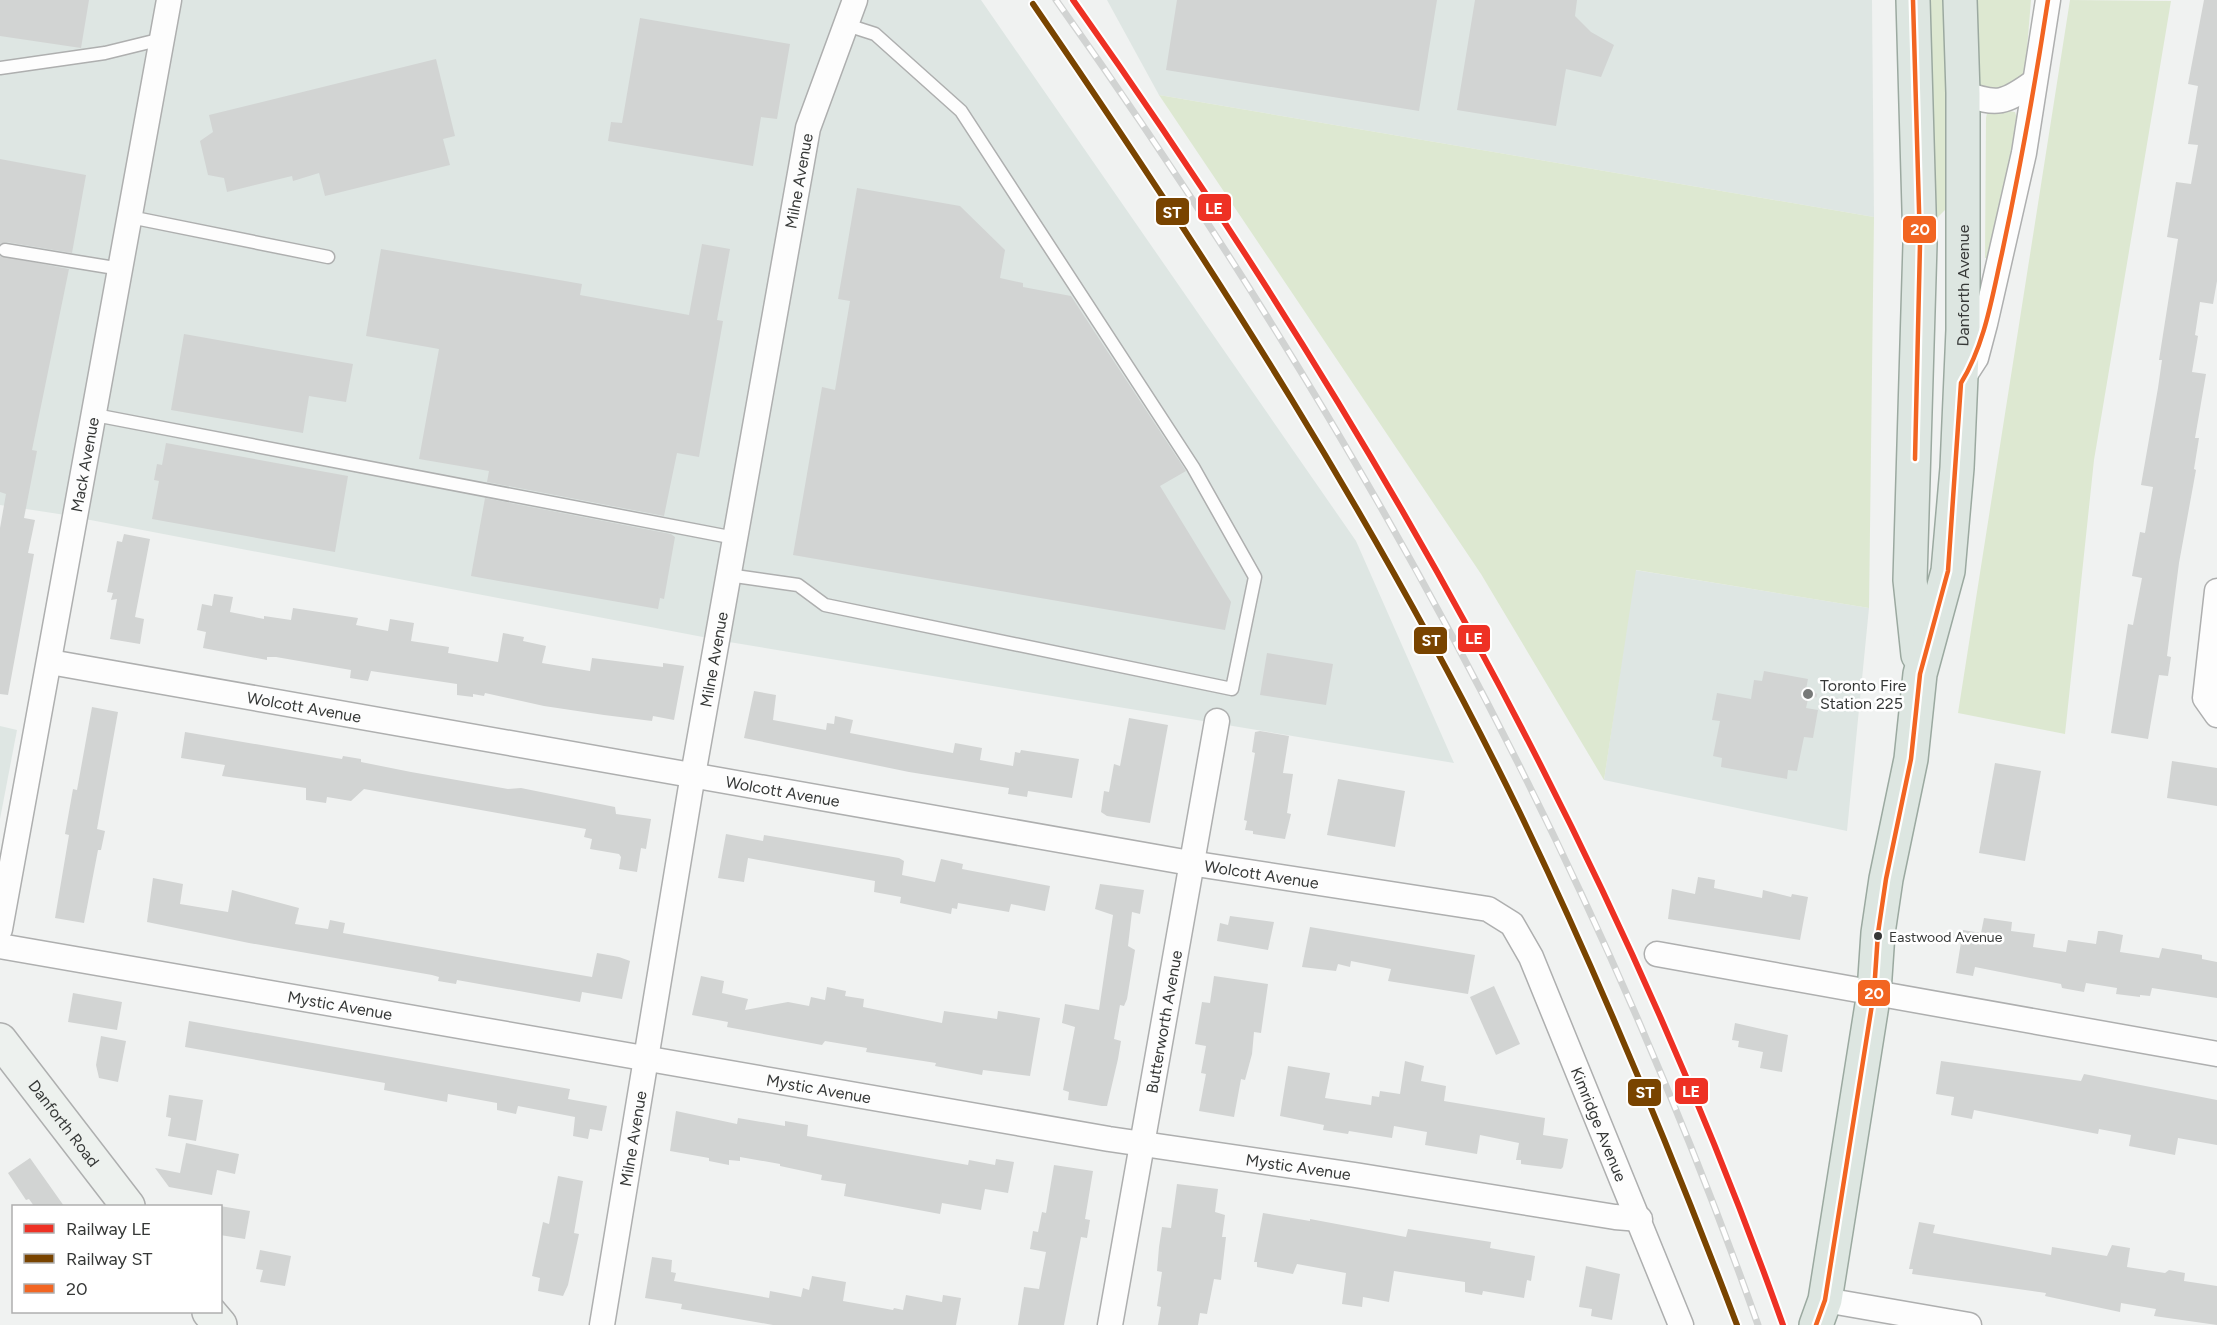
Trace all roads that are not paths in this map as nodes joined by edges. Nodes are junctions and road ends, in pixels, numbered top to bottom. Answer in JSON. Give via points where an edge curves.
{"nodes":[{"id":1,"x":169,"y":0,"type":"edge"},
{"id":2,"x":855,"y":0,"type":"edge"},
{"id":3,"x":1913,"y":0,"type":"edge"},
{"id":4,"x":1960,"y":0,"type":"edge"},
{"id":5,"x":2048,"y":0,"type":"edge"},
{"id":6,"x":847,"y":25,"type":"junction"},
{"id":7,"x":162,"y":39,"type":"junction"},
{"id":8,"x":0,"y":68,"type":"edge"},
{"id":9,"x":2034,"y":82,"type":"junction"},
{"id":10,"x":1963,"y":93,"type":"junction"},
{"id":11,"x":1962,"y":207,"type":"junction"},
{"id":12,"x":130,"y":217,"type":"junction"},
{"id":13,"x":1920,"y":244,"type":"junction"},
{"id":14,"x":5,"y":250,"type":"dead end"},
{"id":15,"x":328,"y":257,"type":"dead end"},
{"id":16,"x":121,"y":269,"type":"junction"},
{"id":17,"x":1963,"y":330,"type":"junction"},
{"id":18,"x":1961,"y":382,"type":"junction"},
{"id":19,"x":95,"y":415,"type":"junction"},
{"id":20,"x":735,"y":538,"type":"junction"},
{"id":21,"x":728,"y":575,"type":"junction"},
{"id":22,"x":2217,"y":591,"type":"edge"},
{"id":23,"x":50,"y":662,"type":"junction"},
{"id":24,"x":1920,"y":674,"type":"junction"},
{"id":25,"x":2217,"y":715,"type":"edge"},
{"id":26,"x":1217,"y":721,"type":"dead end"},
{"id":27,"x":693,"y":777,"type":"junction"},
{"id":28,"x":1190,"y":863,"type":"junction"},
{"id":29,"x":1512,"y":924,"type":"joint"},
{"id":30,"x":0,"y":929,"type":"edge"},
{"id":31,"x":0,"y":946,"type":"edge"},
{"id":32,"x":1657,"y":954,"type":"dead end"},
{"id":33,"x":1874,"y":992,"type":"junction"},
{"id":34,"x":0,"y":1040,"type":"edge"},
{"id":35,"x":2217,"y":1054,"type":"edge"},
{"id":36,"x":645,"y":1058,"type":"junction"},
{"id":37,"x":1142,"y":1144,"type":"junction"},
{"id":38,"x":128,"y":1205,"type":"edge"},
{"id":39,"x":1640,"y":1219,"type":"junction"},
{"id":40,"x":211,"y":1313,"type":"edge"},
{"id":41,"x":1822,"y":1314,"type":"edge"},
{"id":42,"x":220,"y":1325,"type":"edge"},
{"id":43,"x":602,"y":1325,"type":"edge"},
{"id":44,"x":1110,"y":1325,"type":"edge"},
{"id":45,"x":1681,"y":1325,"type":"edge"},
{"id":46,"x":1969,"y":1325,"type":"edge"}],
"edges":[{"from":1,"to":7,"type":"street","name":"Mack Avenue"},
{"from":2,"to":6,"type":"street","name":"Milne Avenue"},
{"from":3,"to":13,"type":"main road","name":"Danforth Avenue"},
{"from":4,"to":10,"type":"main road","name":"Danforth Avenue"},
{"from":5,"to":9,"type":"street"},
{"from":6,"to":20,"type":"street","name":"Milne Avenue","via":[[808,128]]},
{"from":6,"to":21,"type":"lane","via":[[874,34],[961,111],[1193,467],[1255,577],[1232,689],[825,605],[798,585]]},
{"from":7,"to":8,"type":"lane","via":[[105,53]]},
{"from":7,"to":12,"type":"street","name":"Mack Avenue"},
{"from":9,"to":10,"type":"street","via":[[2009,100],[1990,103]]},
{"from":9,"to":18,"type":"street","via":[[2024,153],[1987,315],[1976,358]]},
{"from":10,"to":11,"type":"main road","name":"Danforth Avenue"},
{"from":11,"to":13,"type":"main road"},
{"from":11,"to":17,"type":"main road","name":"Danforth Avenue"},
{"from":12,"to":15,"type":"lane"},
{"from":12,"to":16,"type":"street","name":"Mack Avenue"},
{"from":13,"to":17,"type":"main road","via":[[1944,263]]},
{"from":13,"to":24,"type":"main road","name":"Danforth Avenue","via":[[1910,580]]},
{"from":14,"to":16,"type":"lane"},
{"from":16,"to":19,"type":"street","name":"Mack Avenue"},
{"from":17,"to":18,"type":"main road","name":"Danforth Avenue"},
{"from":18,"to":24,"type":"main road","name":"Danforth Avenue","via":[[1958,468],[1947,571]]},
{"from":19,"to":20,"type":"lane"},
{"from":19,"to":23,"type":"street","name":"Mack Avenue"},
{"from":20,"to":21,"type":"street","name":"Milne Avenue"},
{"from":21,"to":27,"type":"street","name":"Milne Avenue"},
{"from":22,"to":25,"type":"street","via":[[2205,698]]},
{"from":23,"to":27,"type":"street","name":"Wolcott Avenue"},
{"from":23,"to":30,"type":"street","name":"Mack Avenue"},
{"from":24,"to":33,"type":"main road","name":"Danforth Avenue","via":[[1911,759],[1913,816],[1891,937]]},
{"from":26,"to":28,"type":"street","name":"Butterworth Avenue"},
{"from":27,"to":28,"type":"street","name":"Wolcott Avenue"},
{"from":27,"to":36,"type":"street","name":"Milne Avenue"},
{"from":28,"to":29,"type":"street","name":"Wolcott Avenue","via":[[1488,909]]},
{"from":28,"to":37,"type":"street","name":"Butterworth Avenue"},
{"from":29,"to":39,"type":"street","name":"Kimridge Avenue","via":[[1544,985]]},
{"from":31,"to":36,"type":"street","name":"Mystic Avenue"},
{"from":32,"to":33,"type":"street"},
{"from":33,"to":35,"type":"street"},
{"from":33,"to":41,"type":"main road","name":"Danforth Avenue"},
{"from":34,"to":38,"type":"main road","name":"Danforth Road"},
{"from":36,"to":37,"type":"street","name":"Mystic Avenue"},
{"from":36,"to":43,"type":"street","name":"Milne Avenue"},
{"from":37,"to":39,"type":"street","name":"Mystic Avenue"},
{"from":37,"to":44,"type":"street","name":"Butterworth Avenue"},
{"from":39,"to":45,"type":"street","name":"Kimridge Avenue"},
{"from":40,"to":42,"type":"main road"},
{"from":41,"to":46,"type":"street"}]}
